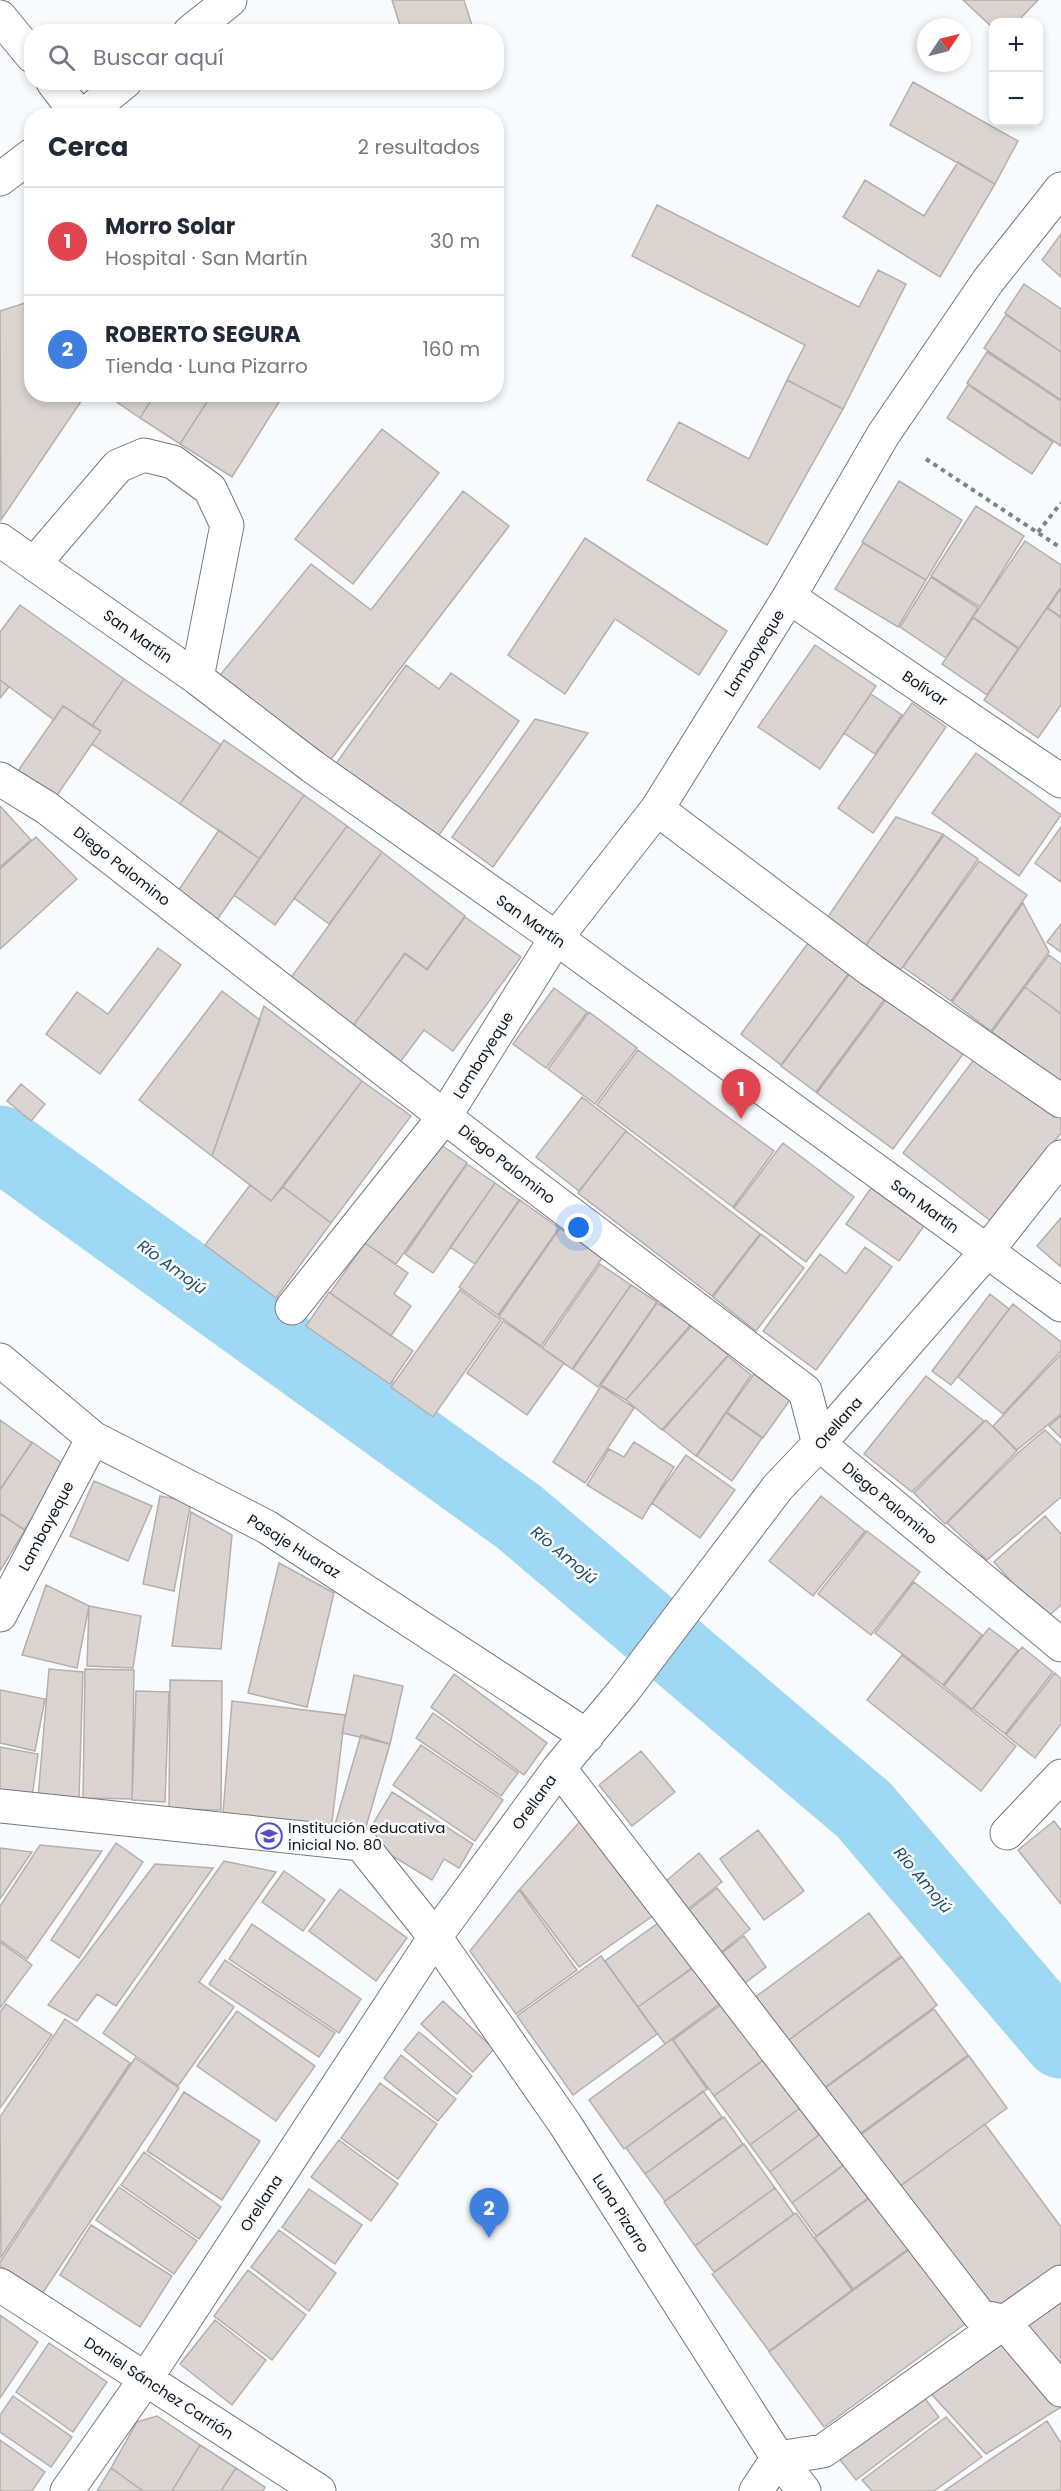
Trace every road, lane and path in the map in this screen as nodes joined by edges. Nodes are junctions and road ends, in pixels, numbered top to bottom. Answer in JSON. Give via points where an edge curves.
{"nodes":[{"id":1,"x":230,"y":0,"type":"edge"},
{"id":2,"x":0,"y":17,"type":"edge"},
{"id":3,"x":200,"y":24,"type":"edge"},
{"id":4,"x":24,"y":46,"type":"edge"},
{"id":5,"x":59,"y":90,"type":"edge"},
{"id":6,"x":115,"y":90,"type":"edge"},
{"id":7,"x":74,"y":108,"type":"edge"},
{"id":8,"x":91,"y":108,"type":"edge"},
{"id":9,"x":24,"y":161,"type":"edge"},
{"id":10,"x":0,"y":179,"type":"edge"},
{"id":11,"x":1061,"y":189,"type":"edge"},
{"id":12,"x":926,"y":459,"type":"dead end"},
{"id":13,"x":1061,"y":503,"type":"edge"},
{"id":14,"x":1038,"y":532,"type":"junction"},
{"id":15,"x":0,"y":540,"type":"edge"},
{"id":16,"x":1061,"y":548,"type":"edge"},
{"id":17,"x":34,"y":564,"type":"junction"},
{"id":18,"x":789,"y":597,"type":"junction"},
{"id":19,"x":197,"y":678,"type":"junction"},
{"id":20,"x":0,"y":779,"type":"edge"},
{"id":21,"x":1061,"y":781,"type":"edge"},
{"id":22,"x":657,"y":809,"type":"junction"},
{"id":23,"x":556,"y":938,"type":"junction"},
{"id":24,"x":1061,"y":1101,"type":"edge"},
{"id":25,"x":445,"y":1116,"type":"junction"},
{"id":26,"x":1061,"y":1157,"type":"edge"},
{"id":27,"x":987,"y":1251,"type":"junction"},
{"id":28,"x":1061,"y":1305,"type":"edge"},
{"id":29,"x":292,"y":1308,"type":"dead end"},
{"id":30,"x":0,"y":1360,"type":"edge"},
{"id":31,"x":93,"y":1438,"type":"junction"},
{"id":32,"x":819,"y":1444,"type":"junction"},
{"id":33,"x":0,"y":1615,"type":"edge"},
{"id":34,"x":1061,"y":1645,"type":"edge"},
{"id":35,"x":587,"y":1736,"type":"junction"},
{"id":36,"x":559,"y":1768,"type":"junction"},
{"id":37,"x":1061,"y":1776,"type":"edge"},
{"id":38,"x":0,"y":1806,"type":"edge"},
{"id":39,"x":1007,"y":1833,"type":"dead end"},
{"id":40,"x":435,"y":1937,"type":"junction"},
{"id":41,"x":1061,"y":2282,"type":"edge"},
{"id":42,"x":0,"y":2285,"type":"edge"},
{"id":43,"x":1004,"y":2321,"type":"junction"},
{"id":44,"x":145,"y":2380,"type":"junction"},
{"id":45,"x":1061,"y":2390,"type":"edge"},
{"id":46,"x":778,"y":2458,"type":"junction"},
{"id":47,"x":67,"y":2491,"type":"edge"},
{"id":48,"x":319,"y":2491,"type":"edge"},
{"id":49,"x":756,"y":2491,"type":"edge"},
{"id":50,"x":804,"y":2491,"type":"edge"}],
"edges":[{"from":1,"to":3,"type":"street"},
{"from":2,"to":4,"type":"street"},
{"from":5,"to":7,"type":"street"},
{"from":6,"to":8,"type":"street"},
{"from":9,"to":10,"type":"street"},
{"from":11,"to":18,"type":"street","name":"Lambayeque","via":[[988,281],[883,435]]},
{"from":12,"to":14,"type":"path"},
{"from":13,"to":14,"type":"path"},
{"from":14,"to":16,"type":"path"},
{"from":15,"to":17,"type":"street","name":"San Martín"},
{"from":17,"to":19,"type":"street","name":"San Martín"},
{"from":17,"to":19,"type":"street","via":[[118,466],[144,455],[173,462],[210,489],[227,525]]},
{"from":18,"to":21,"type":"street","name":"Bolívar"},
{"from":18,"to":22,"type":"street","name":"Lambayeque"},
{"from":19,"to":23,"type":"street","name":"San Martín","via":[[313,767]]},
{"from":20,"to":25,"type":"street","name":"Diego Palomino","via":[[46,808]]},
{"from":22,"to":23,"type":"street","name":"Lambayeque"},
{"from":22,"to":24,"type":"street","via":[[871,970]]},
{"from":23,"to":25,"type":"street","name":"Lambayeque"},
{"from":23,"to":27,"type":"street","name":"San Martín"},
{"from":25,"to":29,"type":"street","name":"Lambayeque"},
{"from":25,"to":32,"type":"street","name":"Diego Palomino","via":[[805,1391]]},
{"from":26,"to":27,"type":"street","name":"Orellana"},
{"from":27,"to":28,"type":"street","name":"San Martín"},
{"from":27,"to":32,"type":"street","name":"Orellana"},
{"from":30,"to":31,"type":"street","name":"Pasaje Huaraz"},
{"from":31,"to":33,"type":"street","name":"Lambayeque"},
{"from":31,"to":35,"type":"street","name":"Pasaje Huaraz","via":[[267,1527]]},
{"from":32,"to":34,"type":"street","name":"Diego Palomino"},
{"from":32,"to":35,"type":"street","name":"Orellana","via":[[778,1487]]},
{"from":35,"to":36,"type":"street","name":"Orellana"},
{"from":36,"to":40,"type":"street","name":"Orellana"},
{"from":36,"to":43,"type":"street","via":[[980,2316]]},
{"from":37,"to":39,"type":"street"},
{"from":38,"to":40,"type":"street","name":"Luna Pizarro","via":[[361,1844]]},
{"from":40,"to":44,"type":"street","name":"Orellana"},
{"from":40,"to":46,"type":"street","name":"Luna Pizarro","via":[[565,2124]]},
{"from":41,"to":43,"type":"street"},
{"from":42,"to":44,"type":"street","name":"Daniel Sánchez Carrión"},
{"from":43,"to":45,"type":"street"},
{"from":43,"to":46,"type":"street","via":[[823,2451]]},
{"from":44,"to":47,"type":"street","name":"Orellana"},
{"from":44,"to":48,"type":"street","name":"Daniel Sánchez Carrión"},
{"from":46,"to":49,"type":"street"},
{"from":46,"to":50,"type":"street","name":"Luna Pizarro"}]}
